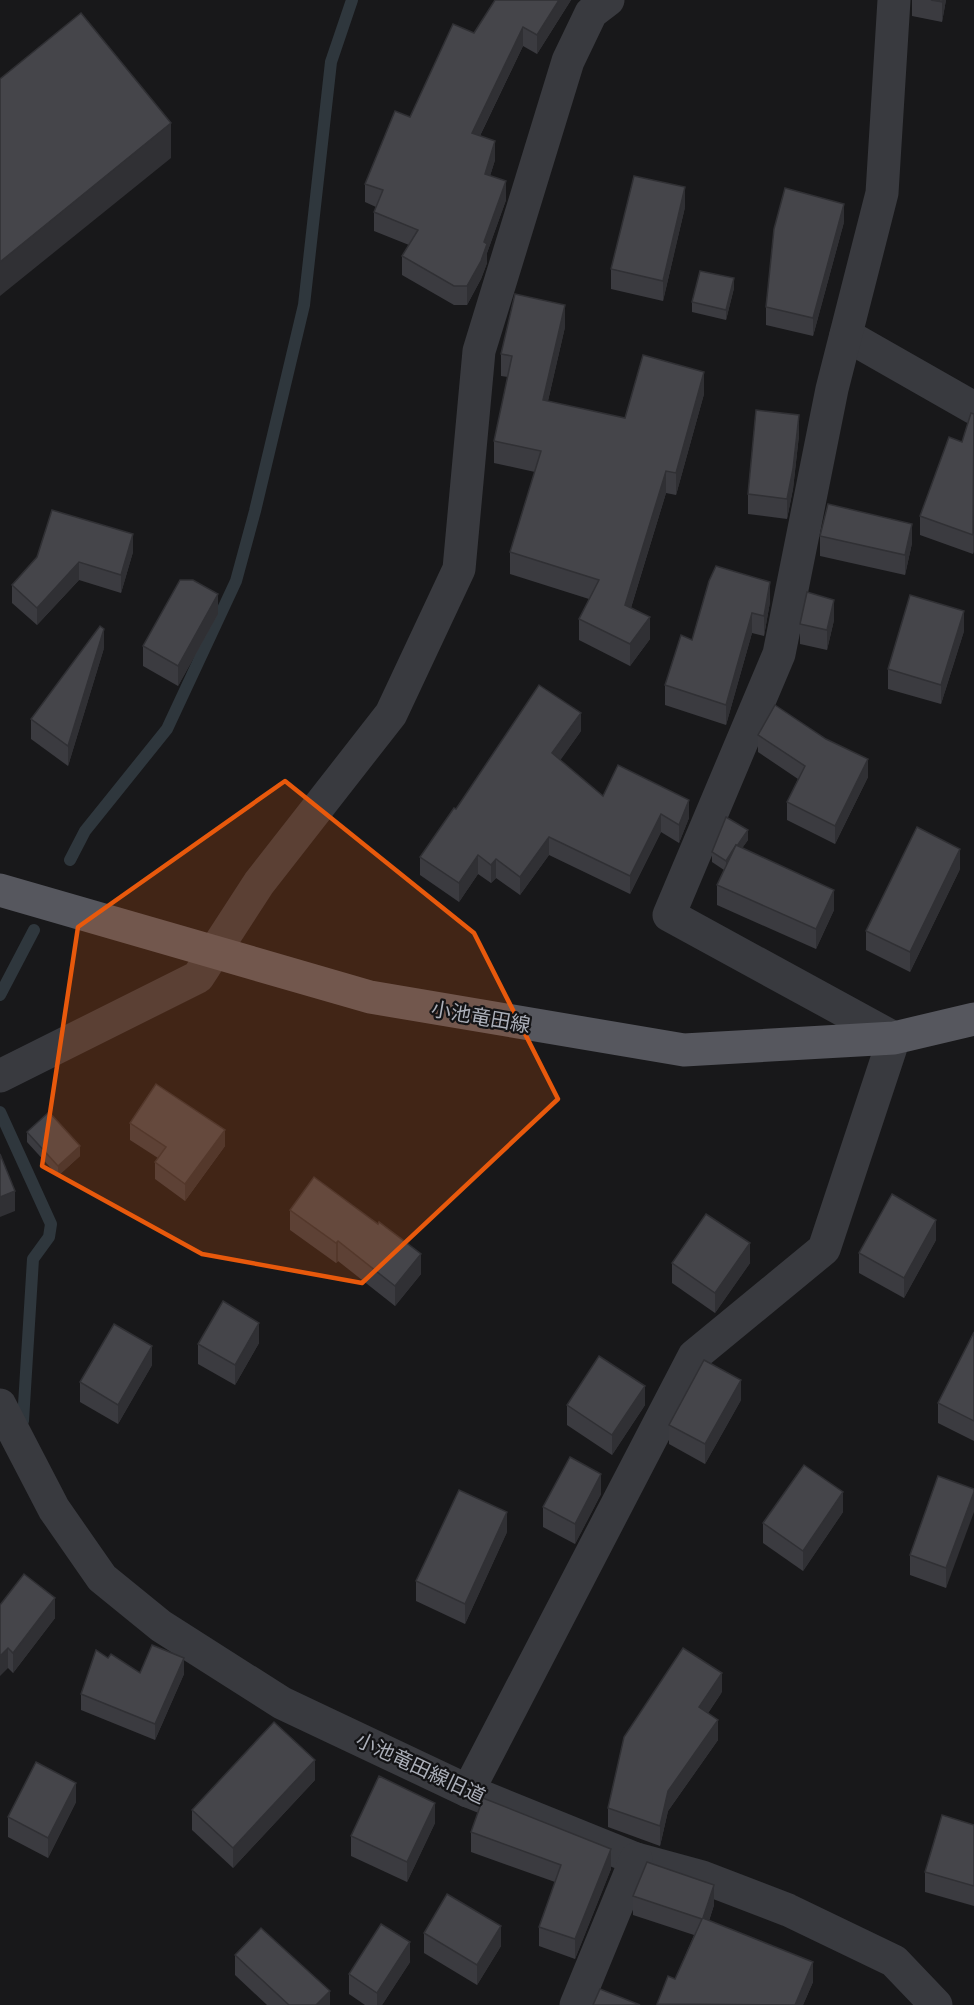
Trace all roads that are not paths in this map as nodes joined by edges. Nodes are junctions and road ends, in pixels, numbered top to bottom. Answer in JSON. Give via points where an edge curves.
{"nodes":[{"id":1,"x":608,"y":0,"type":"edge"},
{"id":2,"x":894,"y":0,"type":"edge"},
{"id":3,"x":846,"y":335,"type":"junction"},
{"id":4,"x":974,"y":408,"type":"edge"},
{"id":5,"x":0,"y":890,"type":"edge"},
{"id":6,"x":213,"y":953,"type":"junction"},
{"id":7,"x":974,"y":1020,"type":"edge"},
{"id":8,"x":894,"y":1038,"type":"junction"},
{"id":9,"x":4,"y":1074,"type":"edge"},
{"id":10,"x":0,"y":1405,"type":"edge"},
{"id":11,"x":468,"y":1791,"type":"junction"},
{"id":12,"x":636,"y":1859,"type":"junction"},
{"id":13,"x":576,"y":2005,"type":"edge"},
{"id":14,"x":936,"y":2005,"type":"edge"}],
"edges":[{"from":1,"to":6,"type":"street","via":[[591,13],[568,61],[479,351],[459,569],[392,714],[260,883]]},
{"from":2,"to":3,"type":"street","via":[[882,193]]},
{"from":3,"to":4,"type":"street"},
{"from":3,"to":8,"type":"street","via":[[779,654],[669,915]]},
{"from":5,"to":6,"type":"main road","name":"小池竜田線"},
{"from":6,"to":8,"type":"main road","name":"小池竜田線","via":[[370,997],[684,1050]]},
{"from":6,"to":9,"type":"street","via":[[198,976]]},
{"from":7,"to":8,"type":"main road","name":"小池竜田線"},
{"from":8,"to":11,"type":"street","via":[[824,1250],[694,1356]]},
{"from":10,"to":11,"type":"street","name":"小池竜田線旧道","via":[[54,1509],[102,1578],[161,1626],[282,1703]]},
{"from":11,"to":12,"type":"street","name":"小池竜田線旧道"},
{"from":12,"to":13,"type":"street"},
{"from":12,"to":14,"type":"street","name":"小池竜田線旧道","via":[[702,1877],[788,1910],[894,1961]]}]}
